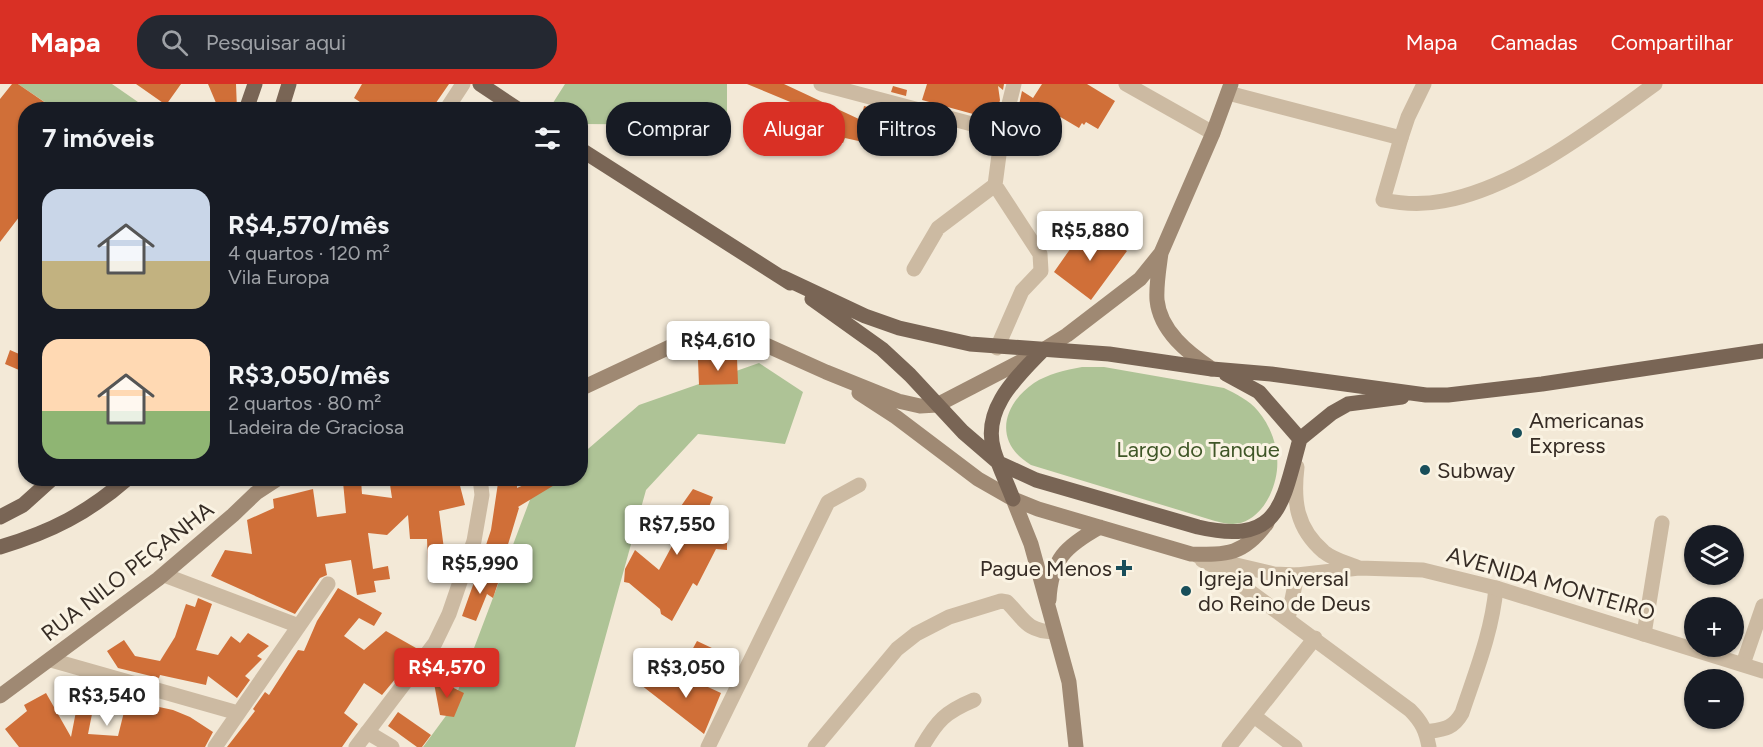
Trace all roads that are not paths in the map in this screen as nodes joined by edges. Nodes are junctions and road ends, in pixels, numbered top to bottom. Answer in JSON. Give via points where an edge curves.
{"nodes":[{"id":1,"x":255,"y":84,"type":"edge"},
{"id":2,"x":289,"y":84,"type":"edge"},
{"id":3,"x":463,"y":84,"type":"edge"},
{"id":4,"x":480,"y":84,"type":"edge"},
{"id":5,"x":1014,"y":84,"type":"edge"},
{"id":6,"x":1126,"y":84,"type":"edge"},
{"id":7,"x":1424,"y":84,"type":"edge"},
{"id":8,"x":1655,"y":84,"type":"edge"},
{"id":9,"x":821,"y":85,"type":"edge"},
{"id":10,"x":1231,"y":87,"type":"edge"},
{"id":11,"x":249,"y":102,"type":"edge"},
{"id":12,"x":283,"y":102,"type":"edge"},
{"id":13,"x":451,"y":102,"type":"edge"},
{"id":14,"x":507,"y":102,"type":"edge"},
{"id":15,"x":1010,"y":102,"type":"edge"},
{"id":16,"x":969,"y":123,"type":"edge"},
{"id":17,"x":1213,"y":133,"type":"junction"},
{"id":18,"x":1401,"y":138,"type":"junction"},
{"id":19,"x":588,"y":154,"type":"edge"},
{"id":20,"x":998,"y":156,"type":"edge"},
{"id":21,"x":995,"y":184,"type":"junction"},
{"id":22,"x":1161,"y":253,"type":"junction"},
{"id":23,"x":914,"y":269,"type":"dead end"},
{"id":24,"x":782,"y":277,"type":"junction"},
{"id":25,"x":997,"y":348,"type":"junction"},
{"id":26,"x":1042,"y":350,"type":"junction"},
{"id":27,"x":1763,"y":351,"type":"edge"},
{"id":28,"x":1212,"y":369,"type":"junction"},
{"id":29,"x":826,"y":372,"type":"junction"},
{"id":30,"x":588,"y":385,"type":"edge"},
{"id":31,"x":1426,"y":394,"type":"junction"},
{"id":32,"x":937,"y":405,"type":"junction"},
{"id":33,"x":1300,"y":439,"type":"junction"},
{"id":34,"x":999,"y":463,"type":"junction"},
{"id":35,"x":859,"y":485,"type":"dead end"},
{"id":36,"x":44,"y":486,"type":"edge"},
{"id":37,"x":119,"y":486,"type":"edge"},
{"id":38,"x":266,"y":486,"type":"edge"},
{"id":39,"x":481,"y":486,"type":"edge"},
{"id":40,"x":485,"y":486,"type":"edge"},
{"id":41,"x":483,"y":495,"type":"junction"},
{"id":42,"x":1013,"y":499,"type":"junction"},
{"id":43,"x":0,"y":517,"type":"edge"},
{"id":44,"x":1267,"y":523,"type":"junction"},
{"id":45,"x":1662,"y":523,"type":"dead end"},
{"id":46,"x":1100,"y":527,"type":"junction"},
{"id":47,"x":1030,"y":544,"type":"junction"},
{"id":48,"x":0,"y":547,"type":"edge"},
{"id":49,"x":1324,"y":552,"type":"junction"},
{"id":50,"x":1062,"y":553,"type":"junction"},
{"id":51,"x":1191,"y":554,"type":"junction"},
{"id":52,"x":1359,"y":568,"type":"junction"},
{"id":53,"x":1323,"y":573,"type":"junction"},
{"id":54,"x":164,"y":575,"type":"junction"},
{"id":55,"x":1297,"y":575,"type":"junction"},
{"id":56,"x":328,"y":584,"type":"dead end"},
{"id":57,"x":1496,"y":588,"type":"junction"},
{"id":58,"x":1763,"y":606,"type":"edge"},
{"id":59,"x":1049,"y":612,"type":"junction"},
{"id":60,"x":1288,"y":619,"type":"junction"},
{"id":61,"x":299,"y":626,"type":"junction"},
{"id":62,"x":1054,"y":632,"type":"junction"},
{"id":63,"x":1644,"y":634,"type":"junction"},
{"id":64,"x":1315,"y":638,"type":"junction"},
{"id":65,"x":51,"y":660,"type":"junction"},
{"id":66,"x":1743,"y":664,"type":"junction"},
{"id":67,"x":1763,"y":671,"type":"edge"},
{"id":68,"x":0,"y":696,"type":"edge"},
{"id":69,"x":974,"y":700,"type":"dead end"},
{"id":70,"x":238,"y":714,"type":"junction"},
{"id":71,"x":1254,"y":716,"type":"junction"},
{"id":72,"x":367,"y":732,"type":"junction"},
{"id":73,"x":1428,"y":739,"type":"edge"},
{"id":74,"x":215,"y":747,"type":"edge"},
{"id":75,"x":356,"y":747,"type":"edge"},
{"id":76,"x":392,"y":747,"type":"edge"},
{"id":77,"x":708,"y":747,"type":"edge"},
{"id":78,"x":815,"y":747,"type":"edge"},
{"id":79,"x":922,"y":747,"type":"edge"},
{"id":80,"x":1076,"y":747,"type":"edge"},
{"id":81,"x":1229,"y":747,"type":"edge"},
{"id":82,"x":1295,"y":747,"type":"edge"}],
"edges":[{"from":1,"to":11,"type":"main road"},
{"from":2,"to":12,"type":"main road"},
{"from":3,"to":13,"type":"street"},
{"from":4,"to":14,"type":"main road"},
{"from":5,"to":15,"type":"street"},
{"from":6,"to":17,"type":"street"},
{"from":7,"to":18,"type":"street"},
{"from":8,"to":18,"type":"street","via":[[1553,154],[1497,183],[1440,202],[1383,200]]},
{"from":9,"to":16,"type":"street"},
{"from":10,"to":17,"type":"main road"},
{"from":10,"to":18,"type":"street"},
{"from":17,"to":22,"type":"main road"},
{"from":19,"to":24,"type":"main road"},
{"from":20,"to":21,"type":"street"},
{"from":21,"to":23,"type":"street","via":[[938,228]]},
{"from":21,"to":25,"type":"street","via":[[1040,254],[1041,262],[1041,271],[1015,304]]},
{"from":22,"to":26,"type":"main road","via":[[1123,293]]},
{"from":22,"to":28,"type":"main road","via":[[1157,286],[1160,314],[1180,344]]},
{"from":24,"to":25,"type":"main road","via":[[899,328]]},
{"from":24,"to":32,"type":"main road","via":[[882,349]]},
{"from":25,"to":26,"type":"main road"},
{"from":26,"to":28,"type":"main road","via":[[1109,354]]},
{"from":26,"to":32,"type":"main road"},
{"from":26,"to":34,"type":"main road","via":[[1002,396],[991,433]]},
{"from":27,"to":31,"type":"main road","via":[[1542,384]]},
{"from":28,"to":31,"type":"main road"},
{"from":28,"to":33,"type":"main road","via":[[1258,392]]},
{"from":29,"to":30,"type":"main road","via":[[755,340],[735,334],[714,334],[674,345]]},
{"from":29,"to":32,"type":"main road","via":[[898,401]]},
{"from":29,"to":42,"type":"main road","via":[[896,417],[978,479]]},
{"from":31,"to":33,"type":"main road","via":[[1348,404]]},
{"from":32,"to":34,"type":"main road"},
{"from":33,"to":44,"type":"main road","via":[[1286,491]]},
{"from":33,"to":49,"type":"street","via":[[1294,493],[1297,509],[1304,527]]},
{"from":34,"to":42,"type":"main road"},
{"from":34,"to":44,"type":"main road","via":[[1036,480],[1208,530],[1236,533]]},
{"from":35,"to":77,"type":"street","via":[[828,502]]},
{"from":36,"to":43,"type":"main road"},
{"from":37,"to":48,"type":"main road","via":[[82,514]]},
{"from":38,"to":54,"type":"main road","name":"RUA NILO PEÇANHA"},
{"from":39,"to":41,"type":"street"},
{"from":40,"to":41,"type":"street"},
{"from":41,"to":72,"type":"street","via":[[474,541],[435,643]]},
{"from":42,"to":46,"type":"main road"},
{"from":42,"to":47,"type":"main road"},
{"from":44,"to":51,"type":"main road","via":[[1249,544],[1234,552]]},
{"from":45,"to":63,"type":"street"},
{"from":46,"to":50,"type":"main road"},
{"from":46,"to":51,"type":"main road"},
{"from":47,"to":50,"type":"main road","via":[[1046,555]]},
{"from":47,"to":59,"type":"main road"},
{"from":49,"to":52,"type":"street"},
{"from":49,"to":53,"type":"street"},
{"from":50,"to":59,"type":"main road","via":[[1051,583]]},
{"from":51,"to":55,"type":"street","via":[[1274,574]]},
{"from":51,"to":60,"type":"street","via":[[1218,568]]},
{"from":52,"to":53,"type":"street"},
{"from":52,"to":57,"type":"street","name":"AVENIDA MONTEIRO","via":[[1423,570]]},
{"from":53,"to":55,"type":"street"},
{"from":54,"to":61,"type":"street"},
{"from":54,"to":65,"type":"main road","name":"RUA NILO PEÇANHA"},
{"from":55,"to":60,"type":"street"},
{"from":56,"to":61,"type":"street"},
{"from":57,"to":63,"type":"street","name":"AVENIDA MONTEIRO"},
{"from":57,"to":73,"type":"street","via":[[1494,616],[1462,713],[1457,722]]},
{"from":58,"to":66,"type":"street"},
{"from":59,"to":62,"type":"main road"},
{"from":60,"to":64,"type":"street"},
{"from":61,"to":70,"type":"street"},
{"from":62,"to":78,"type":"street","via":[[1023,622],[1007,602],[950,617],[916,634],[897,649]]},
{"from":62,"to":80,"type":"main road","via":[[1068,682]]},
{"from":63,"to":66,"type":"street","name":"AVENIDA MONTEIRO"},
{"from":64,"to":71,"type":"street"},
{"from":64,"to":73,"type":"street","via":[[1410,710],[1421,720]]},
{"from":65,"to":68,"type":"main road","name":"RUA NILO PEÇANHA"},
{"from":65,"to":70,"type":"street"},
{"from":66,"to":67,"type":"street","name":"AVENIDA MONTEIRO"},
{"from":69,"to":79,"type":"street","via":[[945,716]]},
{"from":70,"to":74,"type":"street"},
{"from":71,"to":81,"type":"street"},
{"from":71,"to":82,"type":"street"},
{"from":72,"to":75,"type":"street"},
{"from":72,"to":76,"type":"street"}]}
